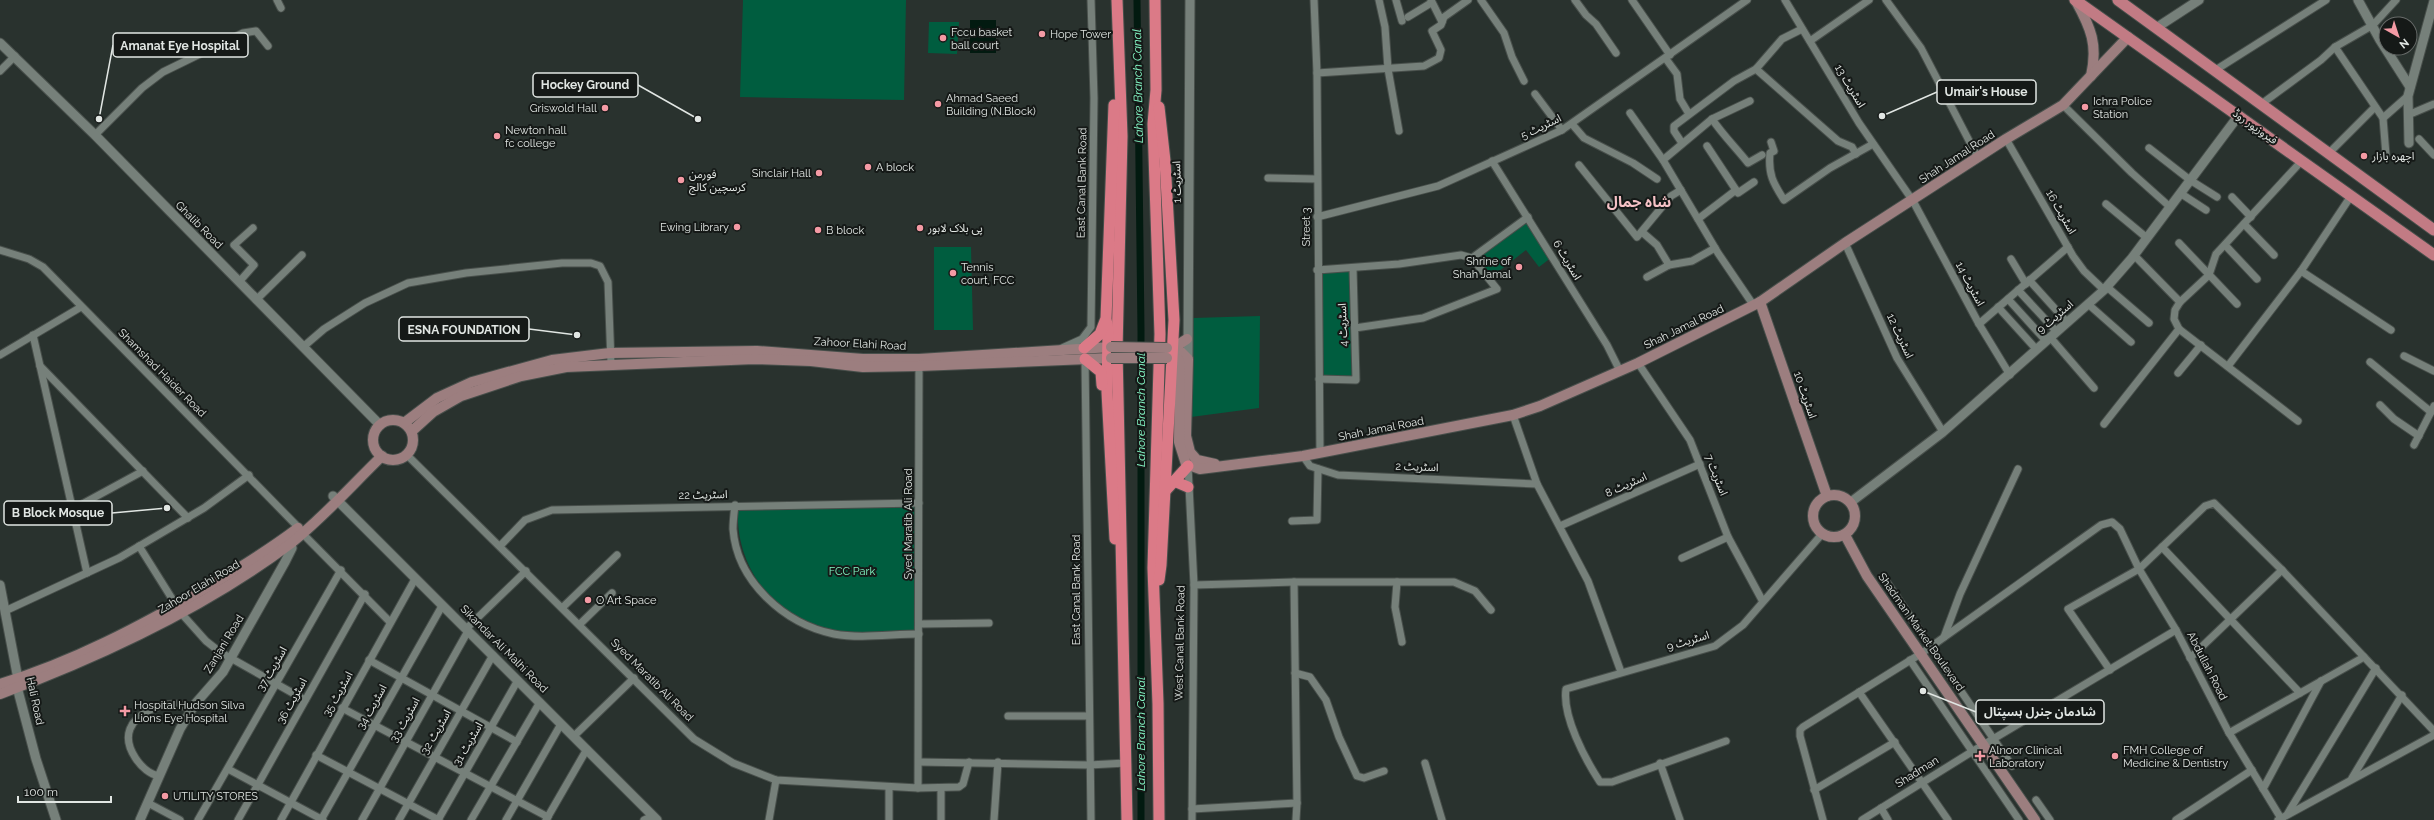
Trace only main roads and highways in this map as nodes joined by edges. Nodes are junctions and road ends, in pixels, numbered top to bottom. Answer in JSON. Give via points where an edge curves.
{"nodes":[{"id":1,"x":1116,"y":0,"type":"edge"},
{"id":2,"x":1155,"y":0,"type":"edge"},
{"id":3,"x":2075,"y":0,"type":"edge"},
{"id":4,"x":2118,"y":0,"type":"edge"},
{"id":5,"x":2128,"y":37,"type":"junction"},
{"id":6,"x":1117,"y":38,"type":"junction"},
{"id":7,"x":2091,"y":76,"type":"junction"},
{"id":8,"x":1156,"y":90,"type":"junction"},
{"id":9,"x":2434,"y":230,"type":"edge"},
{"id":10,"x":2434,"y":255,"type":"edge"},
{"id":11,"x":1757,"y":304,"type":"junction"},
{"id":12,"x":1106,"y":318,"type":"junction"},
{"id":13,"x":1188,"y":338,"type":"road end"},
{"id":14,"x":1109,"y":353,"type":"junction"},
{"id":15,"x":1170,"y":353,"type":"junction"},
{"id":16,"x":1084,"y":354,"type":"junction"},
{"id":17,"x":610,"y":358,"type":"junction"},
{"id":18,"x":919,"y":362,"type":"junction"},
{"id":19,"x":1107,"y":392,"type":"junction"},
{"id":20,"x":404,"y":423,"type":"junction"},
{"id":21,"x":412,"y":431,"type":"junction"},
{"id":22,"x":380,"y":454,"type":"junction"},
{"id":23,"x":1188,"y":466,"type":"junction"},
{"id":24,"x":1228,"y":466,"type":"junction"},
{"id":25,"x":1174,"y":481,"type":"junction"},
{"id":26,"x":1188,"y":487,"type":"road end"},
{"id":27,"x":1166,"y":490,"type":"junction"},
{"id":28,"x":1827,"y":496,"type":"junction"},
{"id":29,"x":301,"y":530,"type":"junction"},
{"id":30,"x":1845,"y":535,"type":"junction"},
{"id":31,"x":1124,"y":599,"type":"junction"},
{"id":32,"x":1155,"y":600,"type":"junction"},
{"id":33,"x":179,"y":609,"type":"junction"},
{"id":34,"x":18,"y":683,"type":"junction"},
{"id":35,"x":0,"y":684,"type":"edge"},
{"id":36,"x":0,"y":694,"type":"edge"},
{"id":37,"x":1127,"y":820,"type":"edge"},
{"id":38,"x":1159,"y":820,"type":"edge"},
{"id":39,"x":2035,"y":820,"type":"edge"}],
"edges":[{"from":1,"to":6,"type":"highway"},
{"from":2,"to":8,"type":"highway"},
{"from":3,"to":5,"type":"main road","name":"فیروزپور روڈ"},
{"from":3,"to":7,"type":"main road","via":[[2094,41],[2095,57]]},
{"from":4,"to":9,"type":"main road","name":"فیروزپور روڈ"},
{"from":5,"to":7,"type":"main road","name":"Shah Jamal Road"},
{"from":5,"to":10,"type":"main road","name":"فیروزپور روڈ"},
{"from":6,"to":12,"type":"highway"},
{"from":6,"to":31,"type":"highway","via":[[1122,136],[1117,350]]},
{"from":7,"to":11,"type":"main road","name":"Shah Jamal Road","via":[[2063,106],[1845,243]]},
{"from":8,"to":15,"type":"highway","via":[[1165,161],[1174,313]]},
{"from":8,"to":32,"type":"highway","via":[[1153,124],[1160,334],[1153,568]]},
{"from":11,"to":24,"type":"main road","name":"Shah Jamal Road","via":[[1638,363],[1540,406],[1513,415],[1320,453]]},
{"from":11,"to":28,"type":"main road","name":"اسٹریٹ 10"},
{"from":12,"to":14,"type":"highway"},
{"from":12,"to":16,"type":"highway","via":[[1100,334]]},
{"from":13,"to":15,"type":"main road"},
{"from":14,"to":15,"type":"main road","name":"Zahoor Elahi Road","bridge":true},
{"from":14,"to":16,"type":"main road","name":"Zahoor Elahi Road"},
{"from":14,"to":19,"type":"highway"},
{"from":15,"to":23,"type":"main road","via":[[1180,364],[1179,442],[1182,457]]},
{"from":15,"to":24,"type":"main road","via":[[1181,351],[1188,359],[1188,448],[1200,462]]},
{"from":15,"to":27,"type":"highway"},
{"from":16,"to":18,"type":"main road","name":"Zahoor Elahi Road"},
{"from":16,"to":18,"type":"main road","name":"Zahoor Elahi Road","via":[[1059,349]]},
{"from":16,"to":19,"type":"highway","via":[[1100,372],[1102,386]]},
{"from":17,"to":18,"type":"main road","name":"Zahoor Elahi Road","via":[[757,351]]},
{"from":17,"to":20,"type":"main road","name":"Zahoor Elahi Road","via":[[552,360],[472,382],[437,398]]},
{"from":17,"to":21,"type":"main road","name":"Zahoor Elahi Road","via":[[521,376],[478,389],[433,412]]},
{"from":19,"to":31,"type":"highway","via":[[1115,541]]},
{"from":20,"to":21,"type":"main road"},
{"from":20,"to":22,"type":"main road","via":[[392,420],[376,429],[373,441]]},
{"from":21,"to":22,"type":"main road","via":[[413,444],[406,455],[394,460]]},
{"from":22,"to":29,"type":"main road","name":"Zahoor Elahi Road"},
{"from":23,"to":24,"type":"main road","via":[[1206,470]]},
{"from":23,"to":25,"type":"highway"},
{"from":25,"to":26,"type":"highway"},
{"from":25,"to":27,"type":"highway"},
{"from":27,"to":32,"type":"highway","via":[[1161,565]]},
{"from":28,"to":30,"type":"main road","via":[[1840,495],[1851,502],[1856,516],[1854,524]]},
{"from":28,"to":30,"type":"main road","via":[[1816,504],[1813,510],[1814,524],[1822,534],[1833,538]]},
{"from":29,"to":33,"type":"main road","name":"Zahoor Elahi Road"},
{"from":29,"to":33,"type":"main road","name":"Zahoor Elahi Road","via":[[290,543]]},
{"from":30,"to":39,"type":"main road","name":"Shadman Market Boulevard","via":[[1867,576]]},
{"from":31,"to":37,"type":"highway"},
{"from":32,"to":38,"type":"highway"},
{"from":33,"to":34,"type":"main road","name":"Zahoor Elahi Road"},
{"from":34,"to":35,"type":"main road","name":"Zahoor Elahi Road"},
{"from":34,"to":36,"type":"main road","name":"Zahoor Elahi Road"}]}
